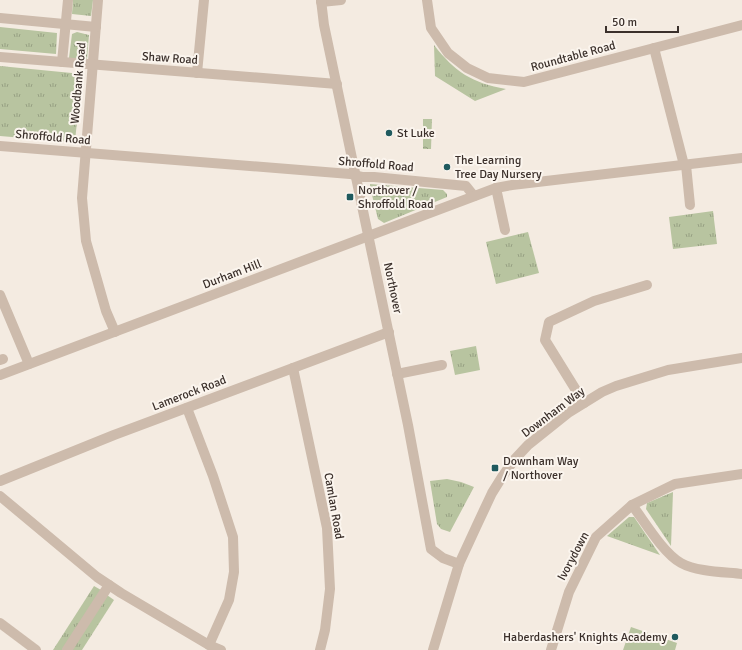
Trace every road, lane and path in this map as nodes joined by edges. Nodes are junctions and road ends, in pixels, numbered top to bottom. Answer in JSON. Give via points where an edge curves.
{"nodes":[{"id":1,"x":68,"y":0,"type":"edge"},
{"id":2,"x":98,"y":0,"type":"edge"},
{"id":3,"x":204,"y":0,"type":"edge"},
{"id":4,"x":341,"y":0,"type":"edge"},
{"id":5,"x":426,"y":0,"type":"edge"},
{"id":6,"x":321,"y":1,"type":"edge"},
{"id":7,"x":0,"y":18,"type":"edge"},
{"id":8,"x":65,"y":24,"type":"junction"},
{"id":9,"x":742,"y":25,"type":"edge"},
{"id":10,"x":96,"y":27,"type":"junction"},
{"id":11,"x":654,"y":48,"type":"junction"},
{"id":12,"x":0,"y":57,"type":"edge"},
{"id":13,"x":62,"y":62,"type":"junction"},
{"id":14,"x":92,"y":65,"type":"junction"},
{"id":15,"x":197,"y":73,"type":"junction"},
{"id":16,"x":337,"y":84,"type":"junction"},
{"id":17,"x":0,"y":146,"type":"edge"},
{"id":18,"x":85,"y":153,"type":"junction"},
{"id":19,"x":742,"y":158,"type":"edge"},
{"id":20,"x":685,"y":165,"type":"junction"},
{"id":21,"x":356,"y":176,"type":"junction"},
{"id":22,"x":496,"y":188,"type":"junction"},
{"id":23,"x":474,"y":196,"type":"junction"},
{"id":24,"x":690,"y":205,"type":"dead end"},
{"id":25,"x":505,"y":230,"type":"dead end"},
{"id":26,"x":369,"y":236,"type":"junction"},
{"id":27,"x":647,"y":285,"type":"dead end"},
{"id":28,"x":0,"y":295,"type":"edge"},
{"id":29,"x":115,"y":332,"type":"junction"},
{"id":30,"x":389,"y":332,"type":"junction"},
{"id":31,"x":742,"y":358,"type":"edge"},
{"id":32,"x":29,"y":364,"type":"junction"},
{"id":33,"x":442,"y":365,"type":"dead end"},
{"id":34,"x":294,"y":368,"type":"junction"},
{"id":35,"x":397,"y":374,"type":"junction"},
{"id":36,"x":0,"y":375,"type":"edge"},
{"id":37,"x":584,"y":403,"type":"junction"},
{"id":38,"x":187,"y":408,"type":"junction"},
{"id":39,"x":742,"y":474,"type":"edge"},
{"id":40,"x":0,"y":481,"type":"edge"},
{"id":41,"x":0,"y":496,"type":"edge"},
{"id":42,"x":632,"y":505,"type":"junction"},
{"id":43,"x":459,"y":564,"type":"junction"},
{"id":44,"x":742,"y":574,"type":"edge"},
{"id":45,"x":109,"y":585,"type":"junction"},
{"id":46,"x":0,"y":623,"type":"edge"},
{"id":47,"x":209,"y":645,"type":"junction"},
{"id":48,"x":36,"y":650,"type":"edge"},
{"id":49,"x":67,"y":650,"type":"edge"},
{"id":50,"x":221,"y":650,"type":"edge"},
{"id":51,"x":320,"y":650,"type":"edge"},
{"id":52,"x":433,"y":650,"type":"edge"},
{"id":53,"x":551,"y":650,"type":"edge"}],
"edges":[{"from":1,"to":8,"type":"street","name":"Woodbank Road"},
{"from":2,"to":10,"type":"street","name":"Woodbank Road"},
{"from":3,"to":15,"type":"street"},
{"from":4,"to":6,"type":"street"},
{"from":5,"to":11,"type":"street","name":"Roundtable Road","via":[[431,28],[448,53],[467,68],[488,78],[524,82]]},
{"from":6,"to":16,"type":"street","name":"Northover"},
{"from":7,"to":8,"type":"street"},
{"from":8,"to":10,"type":"street"},
{"from":8,"to":13,"type":"street","name":"Woodbank Road"},
{"from":9,"to":11,"type":"street","name":"Roundtable Road"},
{"from":10,"to":14,"type":"street","name":"Woodbank Road"},
{"from":11,"to":20,"type":"street"},
{"from":12,"to":13,"type":"street","name":"Shaw Road"},
{"from":13,"to":14,"type":"street","name":"Shaw Road"},
{"from":14,"to":15,"type":"street","name":"Shaw Road"},
{"from":14,"to":18,"type":"street","name":"Woodbank Road"},
{"from":15,"to":16,"type":"street","name":"Shaw Road"},
{"from":16,"to":21,"type":"street","name":"Northover"},
{"from":17,"to":18,"type":"street","name":"Shroffold Road"},
{"from":18,"to":21,"type":"street","name":"Shroffold Road"},
{"from":18,"to":29,"type":"street","name":"Woodbank Road","via":[[82,198],[86,241],[106,312]]},
{"from":19,"to":20,"type":"street"},
{"from":20,"to":22,"type":"street"},
{"from":20,"to":24,"type":"street"},
{"from":21,"to":23,"type":"street","name":"Shroffold Road","via":[[466,186]]},
{"from":21,"to":26,"type":"street","name":"Northover"},
{"from":22,"to":23,"type":"street"},
{"from":22,"to":25,"type":"street"},
{"from":23,"to":26,"type":"street","name":"Durham Hill"},
{"from":26,"to":29,"type":"street","name":"Durham Hill"},
{"from":26,"to":30,"type":"street","name":"Northover"},
{"from":27,"to":37,"type":"street","via":[[594,301],[549,322],[545,340]]},
{"from":28,"to":32,"type":"street"},
{"from":29,"to":32,"type":"street","name":"Durham Hill"},
{"from":30,"to":34,"type":"street","name":"Lamerock Road"},
{"from":30,"to":35,"type":"street","name":"Northover"},
{"from":31,"to":37,"type":"street","name":"Downham Way","via":[[668,370],[616,386]]},
{"from":32,"to":36,"type":"street","name":"Durham Hill"},
{"from":33,"to":35,"type":"street"},
{"from":34,"to":38,"type":"street","name":"Lamerock Road"},
{"from":34,"to":51,"type":"street","name":"Camlan Road","via":[[327,528],[330,589]]},
{"from":35,"to":43,"type":"street","name":"Northover","via":[[431,549],[443,558]]},
{"from":37,"to":43,"type":"street","name":"Downham Way","via":[[548,428],[514,460],[492,493]]},
{"from":38,"to":40,"type":"street","name":"Lamerock Road"},
{"from":38,"to":47,"type":"street","via":[[214,476],[233,538],[234,572],[229,600]]},
{"from":39,"to":42,"type":"street","name":"Ivorydown","via":[[675,484]]},
{"from":41,"to":45,"type":"street"},
{"from":42,"to":44,"type":"street","via":[[669,554],[682,564]]},
{"from":42,"to":53,"type":"street","name":"Ivorydown","via":[[596,538],[569,592]]},
{"from":43,"to":52,"type":"street","name":"Downham Way"},
{"from":45,"to":47,"type":"street"},
{"from":45,"to":49,"type":"street"},
{"from":46,"to":48,"type":"street"},
{"from":47,"to":50,"type":"street"}]}
